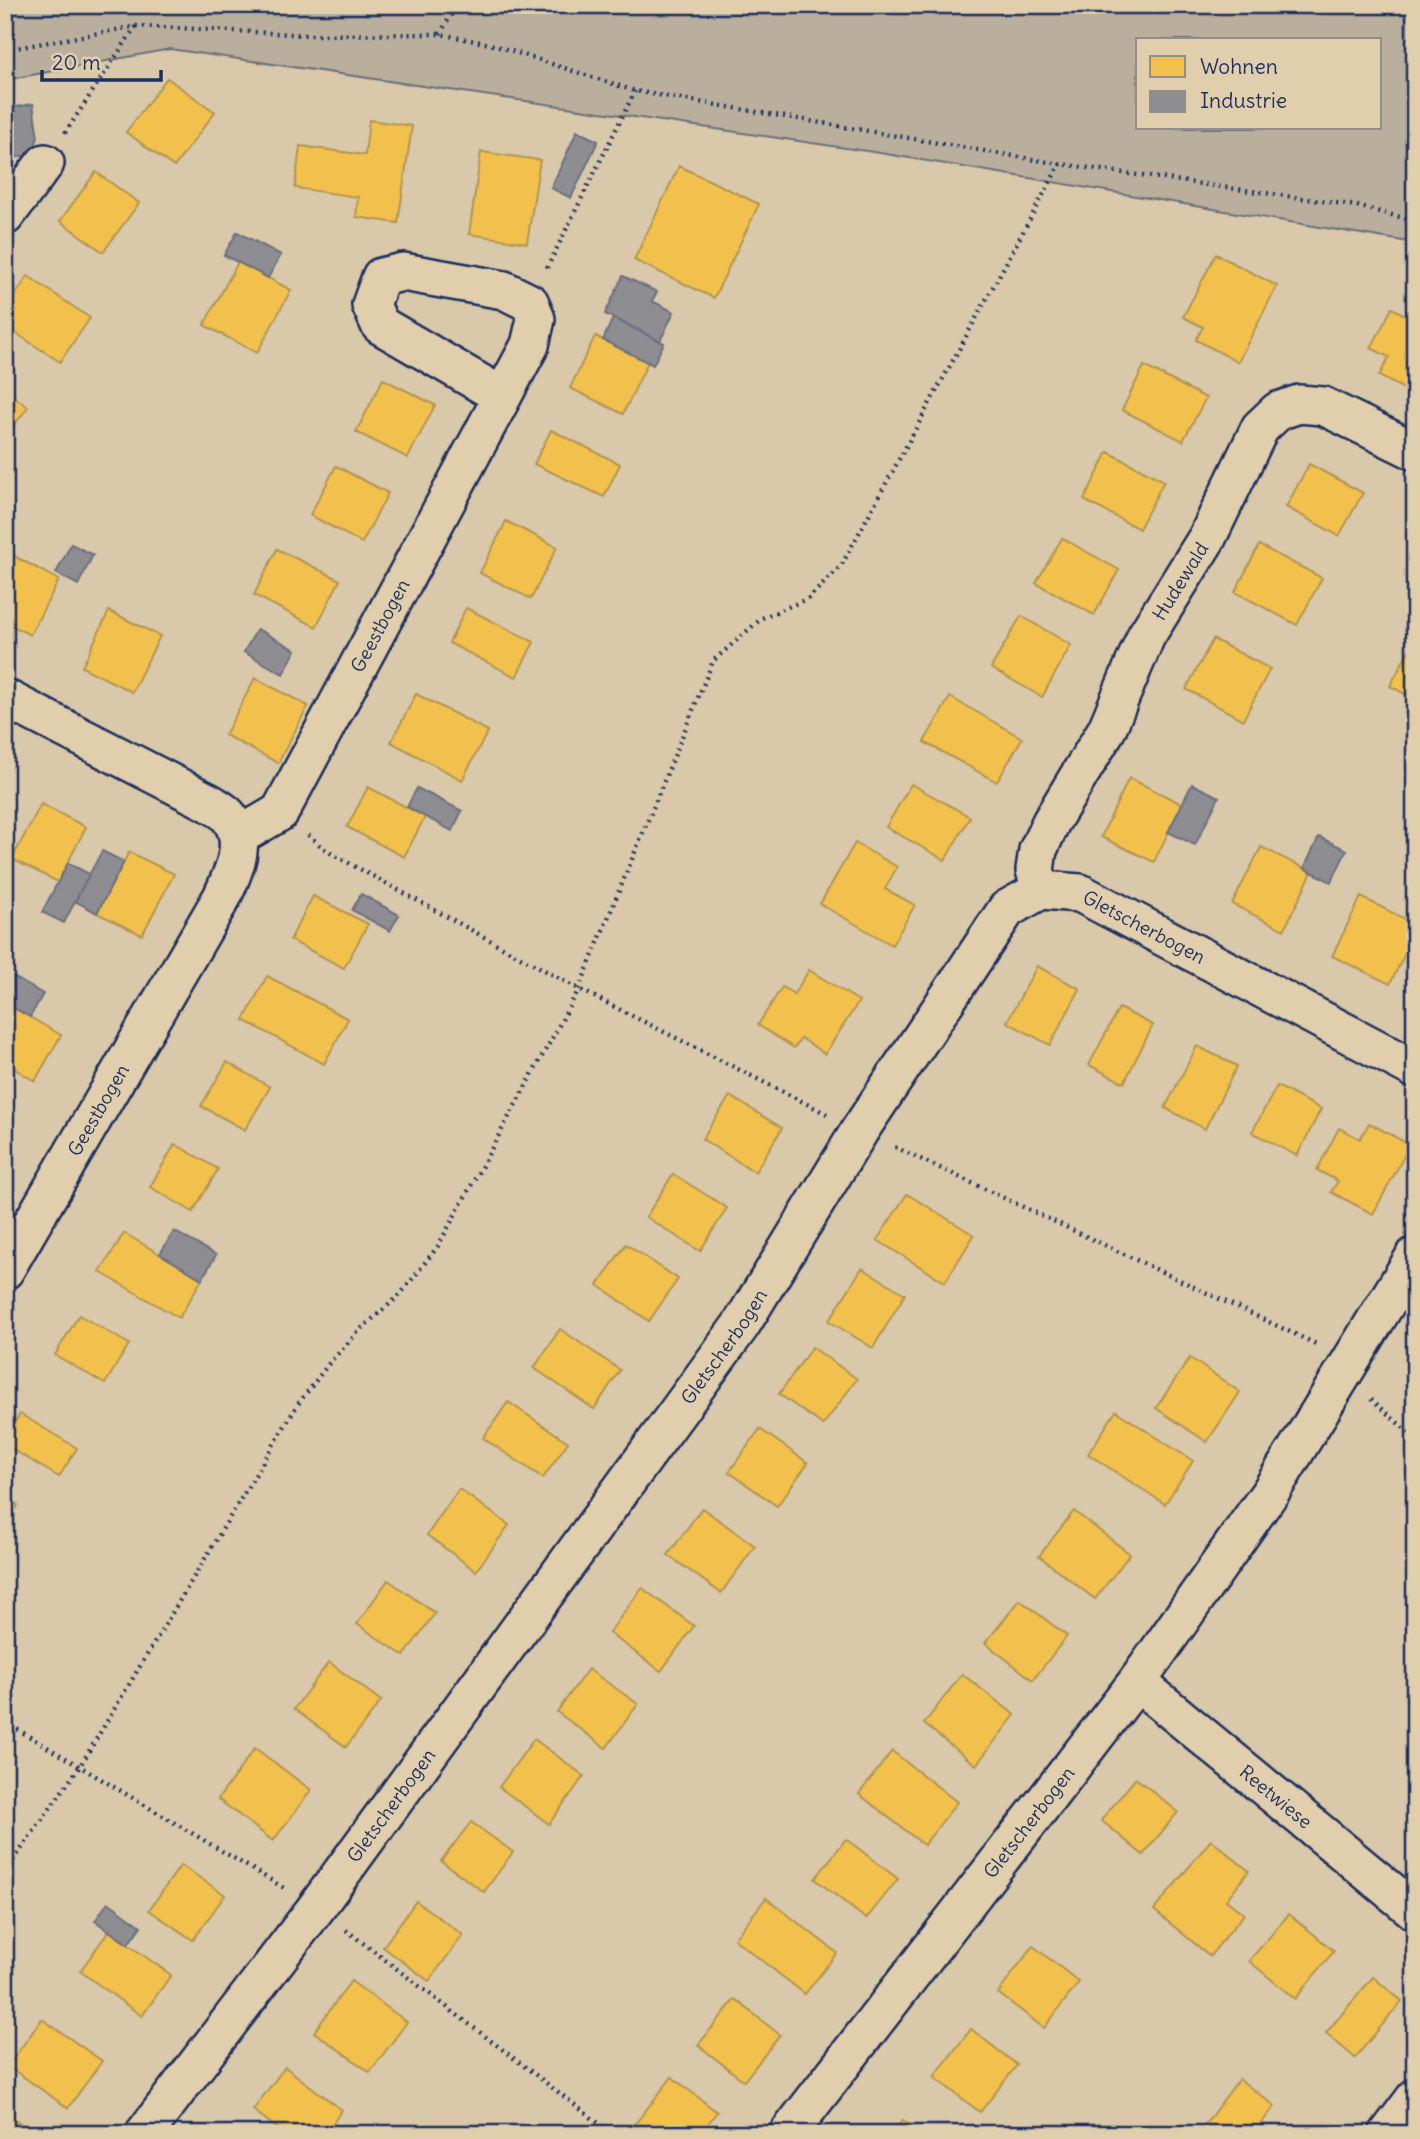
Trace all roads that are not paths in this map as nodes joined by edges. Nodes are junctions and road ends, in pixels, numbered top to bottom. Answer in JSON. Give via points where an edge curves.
{"nodes":[{"id":1,"x":46,"y":163,"type":"road end"},
{"id":2,"x":5,"y":216,"type":"edge"},
{"id":3,"x":502,"y":397,"type":"junction"},
{"id":4,"x":1415,"y":451,"type":"edge"},
{"id":5,"x":5,"y":698,"type":"edge"},
{"id":6,"x":239,"y":836,"type":"junction"},
{"id":7,"x":1041,"y":890,"type":"junction"},
{"id":8,"x":1415,"y":1069,"type":"edge"},
{"id":9,"x":1415,"y":1256,"type":"edge"},
{"id":10,"x":5,"y":1270,"type":"edge"},
{"id":11,"x":1137,"y":1682,"type":"junction"},
{"id":12,"x":1415,"y":1911,"type":"edge"},
{"id":13,"x":1415,"y":2098,"type":"edge"},
{"id":14,"x":144,"y":2134,"type":"edge"},
{"id":15,"x":788,"y":2134,"type":"edge"},
{"id":16,"x":1388,"y":2134,"type":"edge"}],
"edges":[{"from":1,"to":2,"type":"street"},
{"from":3,"to":3,"type":"street","name":"Geestbogen","via":[[530,345],[536,319],[530,303],[504,290],[403,272],[382,277],[371,305],[380,325]]},
{"from":3,"to":6,"type":"street","name":"Geestbogen","via":[[280,812]]},
{"from":4,"to":7,"type":"street","name":"Hudewald","via":[[1323,406],[1298,404],[1278,411],[1260,428],[1206,538],[1146,636],[1107,729],[1051,822],[1035,870]]},
{"from":5,"to":6,"type":"street","via":[[210,803],[229,816]]},
{"from":6,"to":10,"type":"street","name":"Geestbogen","via":[[237,864],[222,897]]},
{"from":7,"to":8,"type":"street","name":"Gletscherbogen","via":[[1080,893]]},
{"from":7,"to":14,"type":"street","name":"Gletscherbogen","via":[[1007,909],[860,1130],[741,1325],[316,1908]]},
{"from":9,"to":11,"type":"street","name":"Gletscherbogen","via":[[1271,1491]]},
{"from":11,"to":12,"type":"street","name":"Reetwiese"},
{"from":11,"to":15,"type":"street","name":"Gletscherbogen"},
{"from":13,"to":16,"type":"street"}]}
